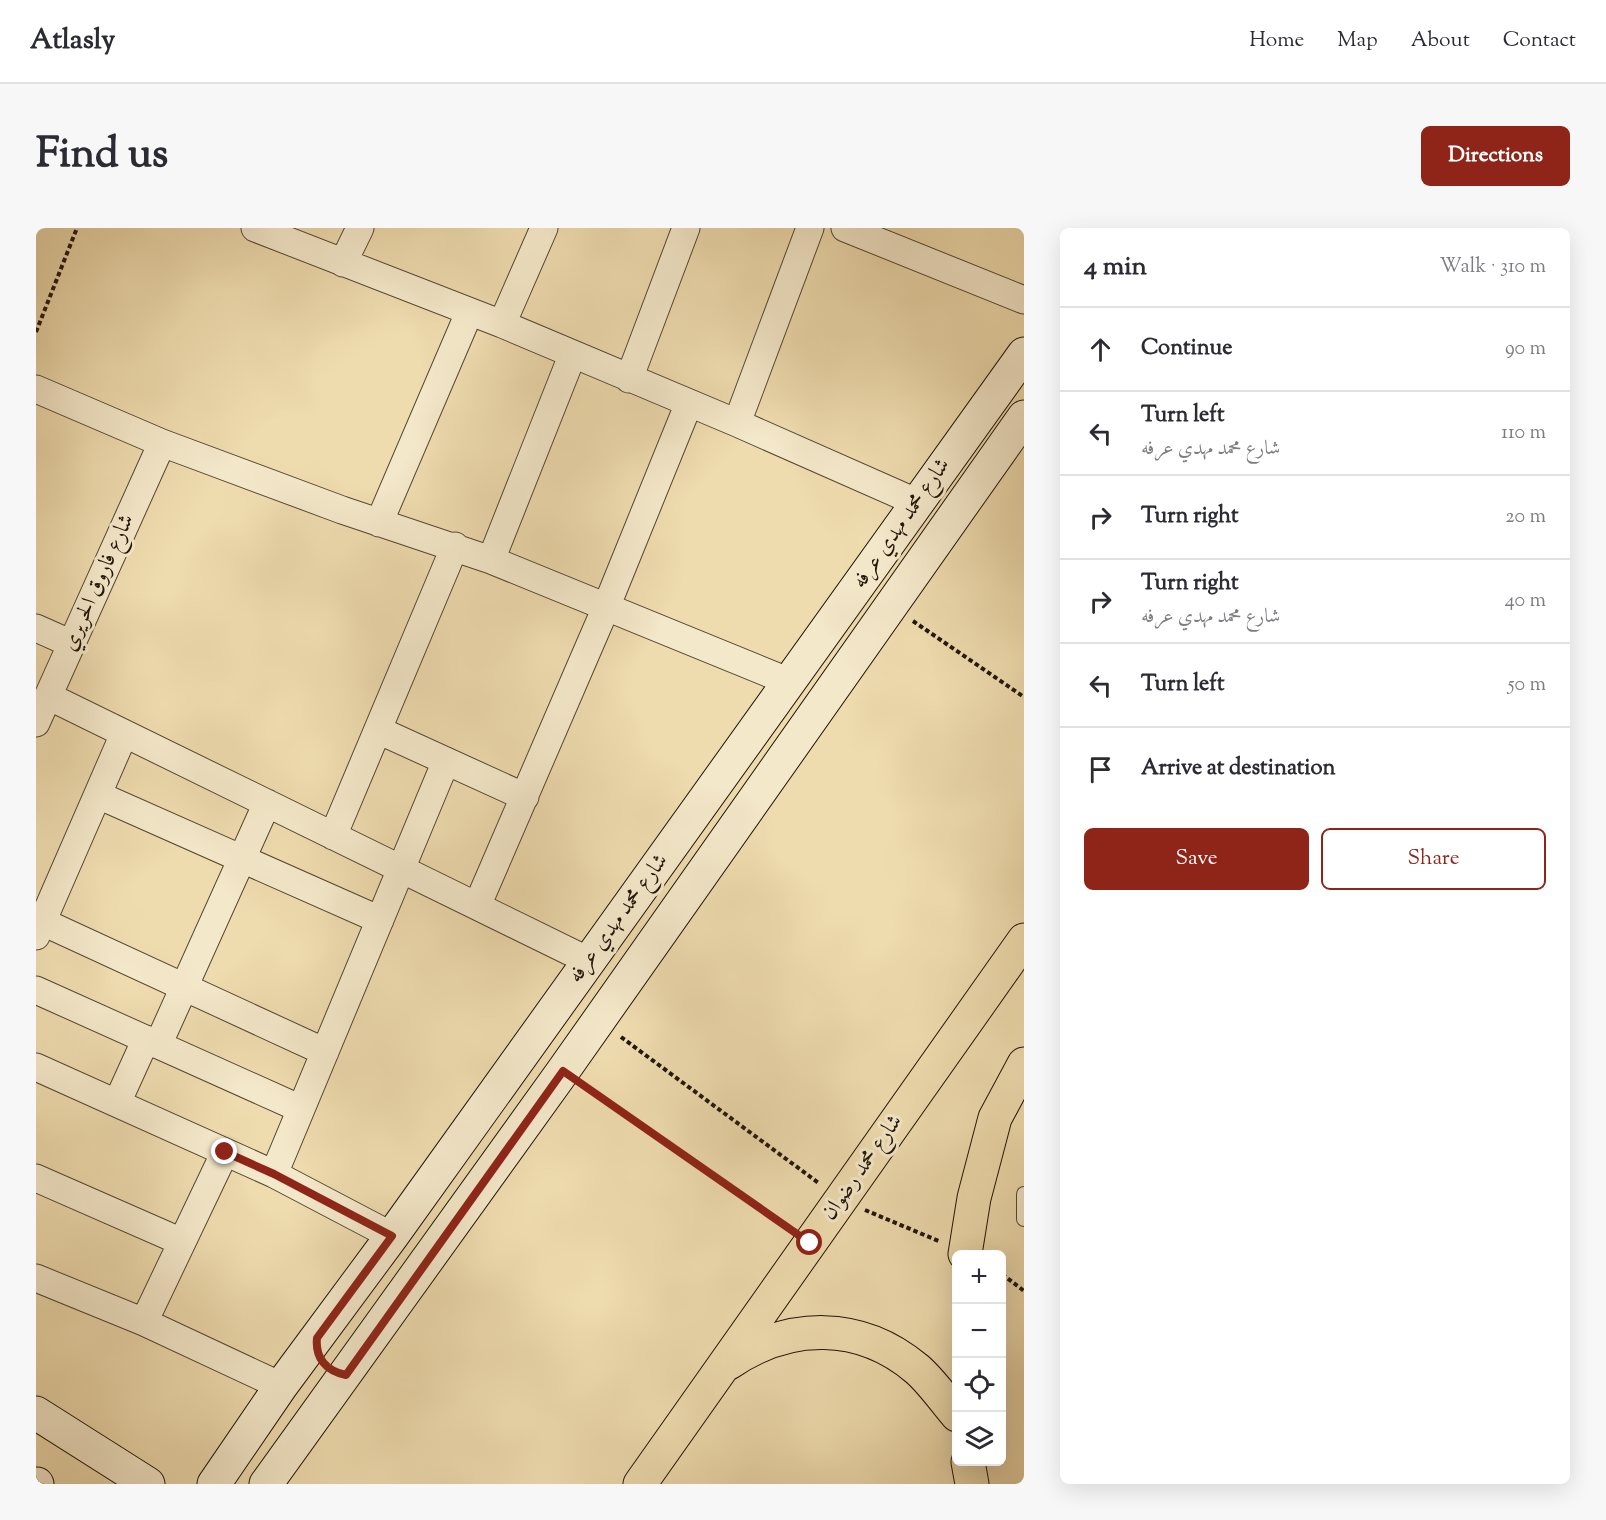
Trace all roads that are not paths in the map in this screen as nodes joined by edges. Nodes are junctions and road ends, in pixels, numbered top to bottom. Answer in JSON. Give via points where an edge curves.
{"nodes":[{"id":1,"x":255,"y":228,"type":"edge"},
{"id":2,"x":360,"y":228,"type":"edge"},
{"id":3,"x":544,"y":228,"type":"edge"},
{"id":4,"x":686,"y":228,"type":"edge"},
{"id":5,"x":810,"y":228,"type":"edge"},
{"id":6,"x":845,"y":228,"type":"edge"},
{"id":7,"x":343,"y":263,"type":"junction"},
{"id":8,"x":1024,"y":300,"type":"edge"},
{"id":9,"x":469,"y":313,"type":"junction"},
{"id":10,"x":502,"y":324,"type":"junction"},
{"id":11,"x":1024,"y":354,"type":"edge"},
{"id":12,"x":573,"y":356,"type":"junction"},
{"id":13,"x":629,"y":379,"type":"junction"},
{"id":14,"x":36,"y":389,"type":"edge"},
{"id":15,"x":689,"y":403,"type":"junction"},
{"id":16,"x":1024,"y":417,"type":"edge"},
{"id":17,"x":737,"y":423,"type":"junction"},
{"id":18,"x":162,"y":443,"type":"junction"},
{"id":19,"x":916,"y":502,"type":"junction"},
{"id":20,"x":379,"y":523,"type":"junction"},
{"id":21,"x":455,"y":546,"type":"junction"},
{"id":22,"x":491,"y":560,"type":"junction"},
{"id":23,"x":607,"y":605,"type":"junction"},
{"id":24,"x":36,"y":628,"type":"edge"},
{"id":25,"x":72,"y":644,"type":"junction"},
{"id":26,"x":790,"y":682,"type":"junction"},
{"id":27,"x":48,"y":696,"type":"junction"},
{"id":28,"x":36,"y":723,"type":"edge"},
{"id":29,"x":378,"y":730,"type":"junction"},
{"id":30,"x":124,"y":734,"type":"junction"},
{"id":31,"x":446,"y":761,"type":"junction"},
{"id":32,"x":98,"y":795,"type":"junction"},
{"id":33,"x":525,"y":797,"type":"junction"},
{"id":34,"x":267,"y":804,"type":"junction"},
{"id":35,"x":333,"y":836,"type":"junction"},
{"id":36,"x":242,"y":859,"type":"junction"},
{"id":37,"x":401,"y":869,"type":"junction"},
{"id":38,"x":477,"y":906,"type":"junction"},
{"id":39,"x":380,"y":920,"type":"junction"},
{"id":40,"x":39,"y":929,"type":"edge"},
{"id":41,"x":1024,"y":940,"type":"edge"},
{"id":42,"x":589,"y":961,"type":"junction"},
{"id":43,"x":184,"y":987,"type":"junction"},
{"id":44,"x":36,"y":990,"type":"edge"},
{"id":45,"x":152,"y":1042,"type":"junction"},
{"id":46,"x":325,"y":1052,"type":"junction"},
{"id":47,"x":1024,"y":1064,"type":"edge"},
{"id":48,"x":36,"y":1067,"type":"edge"},
{"id":49,"x":117,"y":1103,"type":"junction"},
{"id":50,"x":301,"y":1109,"type":"junction"},
{"id":51,"x":225,"y":1152,"type":"junction"},
{"id":52,"x":274,"y":1174,"type":"junction"},
{"id":53,"x":36,"y":1178,"type":"edge"},
{"id":54,"x":1024,"y":1194,"type":"edge"},
{"id":55,"x":1024,"y":1219,"type":"edge"},
{"id":56,"x":392,"y":1236,"type":"junction"},
{"id":57,"x":182,"y":1242,"type":"junction"},
{"id":58,"x":965,"y":1250,"type":"edge"},
{"id":59,"x":36,"y":1278,"type":"edge"},
{"id":60,"x":144,"y":1322,"type":"junction"},
{"id":61,"x":317,"y":1338,"type":"junction"},
{"id":62,"x":722,"y":1368,"type":"junction"},
{"id":63,"x":346,"y":1375,"type":"junction"},
{"id":64,"x":281,"y":1386,"type":"junction"},
{"id":65,"x":954,"y":1412,"type":"edge"},
{"id":66,"x":36,"y":1413,"type":"edge"},
{"id":67,"x":309,"y":1423,"type":"junction"},
{"id":68,"x":969,"y":1466,"type":"edge"},
{"id":69,"x":148,"y":1484,"type":"edge"},
{"id":70,"x":214,"y":1484,"type":"edge"},
{"id":71,"x":266,"y":1484,"type":"edge"},
{"id":72,"x":640,"y":1484,"type":"edge"},
{"id":73,"x":972,"y":1484,"type":"edge"}],
"edges":[{"from":1,"to":7,"type":"street"},
{"from":2,"to":7,"type":"street"},
{"from":3,"to":10,"type":"street"},
{"from":4,"to":13,"type":"street"},
{"from":5,"to":17,"type":"street"},
{"from":6,"to":8,"type":"street"},
{"from":7,"to":9,"type":"street"},
{"from":9,"to":10,"type":"street"},
{"from":9,"to":20,"type":"street"},
{"from":10,"to":12,"type":"street"},
{"from":11,"to":19,"type":"street","name":"شارع محمد مهدي عرفه"},
{"from":12,"to":13,"type":"street"},
{"from":12,"to":22,"type":"street"},
{"from":13,"to":15,"type":"street"},
{"from":14,"to":18,"type":"street"},
{"from":15,"to":17,"type":"street"},
{"from":15,"to":23,"type":"street"},
{"from":16,"to":63,"type":"street","name":"شارع محمد مهدي عرفه"},
{"from":17,"to":19,"type":"street"},
{"from":18,"to":20,"type":"street"},
{"from":18,"to":25,"type":"street","name":"شارع فاروق الحريري"},
{"from":19,"to":26,"type":"street","name":"شارع محمد مهدي عرفه"},
{"from":20,"to":21,"type":"street"},
{"from":21,"to":22,"type":"street"},
{"from":21,"to":29,"type":"street"},
{"from":22,"to":23,"type":"street"},
{"from":23,"to":26,"type":"street"},
{"from":23,"to":33,"type":"street"},
{"from":24,"to":25,"type":"street"},
{"from":25,"to":27,"type":"street","name":"شارع فاروق الحريري"},
{"from":26,"to":42,"type":"street","name":"شارع محمد مهدي عرفه"},
{"from":27,"to":28,"type":"street","name":"شارع فاروق الحريري"},
{"from":27,"to":30,"type":"street"},
{"from":29,"to":31,"type":"street"},
{"from":29,"to":35,"type":"street"},
{"from":30,"to":32,"type":"street"},
{"from":30,"to":34,"type":"street"},
{"from":31,"to":33,"type":"street"},
{"from":31,"to":37,"type":"street"},
{"from":32,"to":36,"type":"street"},
{"from":32,"to":40,"type":"street"},
{"from":33,"to":38,"type":"street"},
{"from":34,"to":35,"type":"street"},
{"from":34,"to":36,"type":"street"},
{"from":35,"to":37,"type":"street"},
{"from":36,"to":39,"type":"street"},
{"from":36,"to":43,"type":"street"},
{"from":37,"to":38,"type":"street"},
{"from":37,"to":39,"type":"street"},
{"from":38,"to":42,"type":"street"},
{"from":39,"to":46,"type":"street"},
{"from":40,"to":43,"type":"street"},
{"from":41,"to":62,"type":"main road","name":"شارع محمد رضوان"},
{"from":42,"to":56,"type":"street","name":"شارع محمد مهدي عرفه"},
{"from":43,"to":45,"type":"street"},
{"from":43,"to":46,"type":"street"},
{"from":44,"to":45,"type":"street"},
{"from":45,"to":49,"type":"street"},
{"from":45,"to":50,"type":"street"},
{"from":46,"to":50,"type":"street"},
{"from":47,"to":58,"type":"main road","via":[[995,1118],[974,1198]]},
{"from":48,"to":49,"type":"street"},
{"from":49,"to":51,"type":"street"},
{"from":50,"to":52,"type":"street"},
{"from":51,"to":52,"type":"street"},
{"from":51,"to":57,"type":"street"},
{"from":52,"to":56,"type":"street"},
{"from":53,"to":57,"type":"street"},
{"from":54,"to":55,"type":"lane"},
{"from":56,"to":61,"type":"street","name":"شارع محمد مهدي عرفه"},
{"from":57,"to":60,"type":"street"},
{"from":59,"to":60,"type":"street"},
{"from":60,"to":64,"type":"street"},
{"from":61,"to":63,"type":"street","via":[[321,1360],[331,1370]]},
{"from":61,"to":64,"type":"street","name":"شارع محمد مهدي عرفه"},
{"from":62,"to":65,"type":"main road","via":[[751,1348],[785,1335],[820,1331],[856,1336],[889,1349],[918,1370]]},
{"from":62,"to":72,"type":"main road","name":"شارع محمد رضوان"},
{"from":63,"to":67,"type":"street","name":"شارع محمد مهدي عرفه"},
{"from":64,"to":67,"type":"street","via":[[304,1398]]},
{"from":64,"to":70,"type":"street","name":"شارع محمد مهدي عرفه"},
{"from":66,"to":69,"type":"street"},
{"from":67,"to":71,"type":"street","name":"شارع محمد مهدي عرفه"},
{"from":68,"to":73,"type":"main road"}]}
